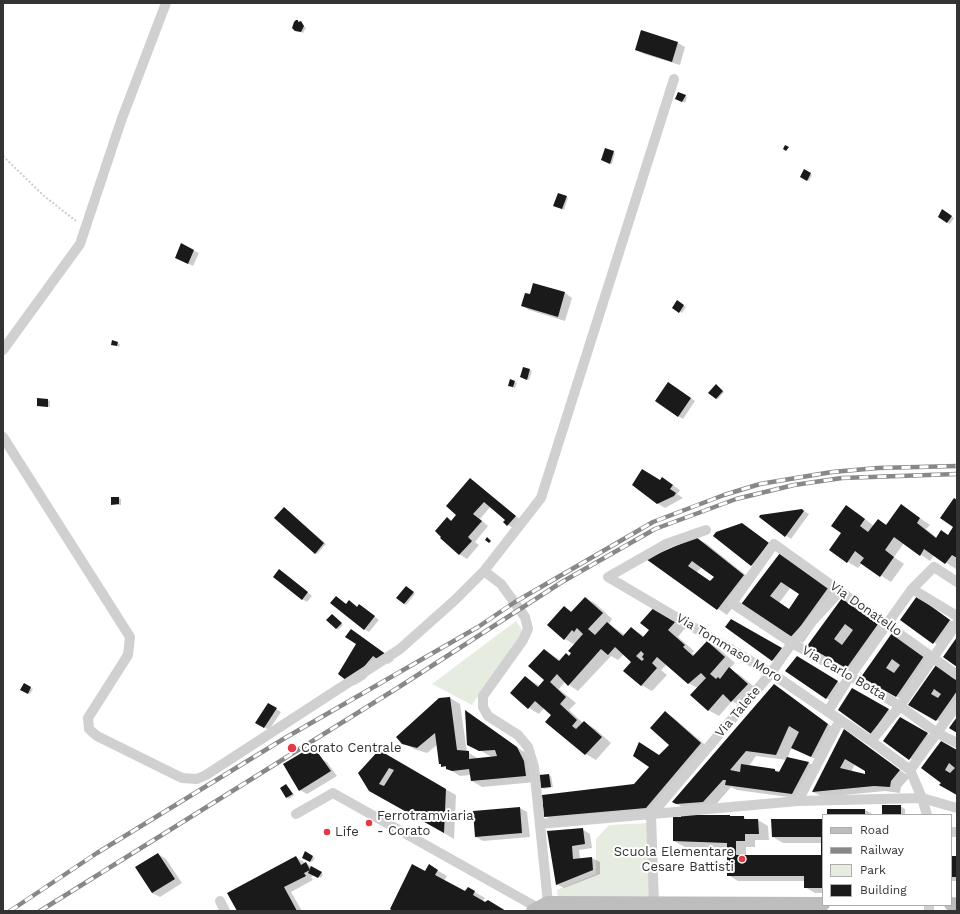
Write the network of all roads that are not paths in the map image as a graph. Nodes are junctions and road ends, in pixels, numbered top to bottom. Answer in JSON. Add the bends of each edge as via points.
{"nodes":[{"id":1,"x":166,"y":3,"type":"edge"},
{"id":2,"x":674,"y":79,"type":"dead end"},
{"id":3,"x":3,"y":350,"type":"edge"},
{"id":4,"x":3,"y":437,"type":"edge"},
{"id":5,"x":706,"y":530,"type":"dead end"},
{"id":6,"x":484,"y":571,"type":"junction"},
{"id":7,"x":957,"y":582,"type":"edge"},
{"id":8,"x":912,"y":589,"type":"junction"},
{"id":9,"x":840,"y":591,"type":"junction"},
{"id":10,"x":732,"y":603,"type":"joint"},
{"id":11,"x":957,"y":616,"type":"edge"},
{"id":12,"x":957,"y":623,"type":"edge"},
{"id":13,"x":888,"y":624,"type":"junction"},
{"id":14,"x":792,"y":643,"type":"junction"},
{"id":15,"x":932,"y":656,"type":"junction"},
{"id":16,"x":771,"y":673,"type":"junction"},
{"id":17,"x":957,"y":675,"type":"edge"},
{"id":18,"x":850,"y":676,"type":"junction"},
{"id":19,"x":957,"y":705,"type":"edge"},
{"id":20,"x":900,"y":706,"type":"junction"},
{"id":21,"x":828,"y":711,"type":"junction"},
{"id":22,"x":840,"y":720,"type":"junction"},
{"id":23,"x":937,"y":733,"type":"junction"},
{"id":24,"x":871,"y":741,"type":"junction"},
{"id":25,"x":957,"y":743,"type":"edge"},
{"id":26,"x":910,"y":770,"type":"junction"},
{"id":27,"x":922,"y":798,"type":"junction"},
{"id":28,"x":798,"y":801,"type":"junction"},
{"id":29,"x":957,"y":808,"type":"edge"},
{"id":30,"x":296,"y":814,"type":"dead end"},
{"id":31,"x":927,"y":814,"type":"edge"},
{"id":32,"x":651,"y":815,"type":"junction"},
{"id":33,"x":540,"y":824,"type":"junction"},
{"id":34,"x":220,"y":901,"type":"dead end"},
{"id":35,"x":654,"y":904,"type":"junction"},
{"id":36,"x":822,"y":904,"type":"edge"},
{"id":37,"x":543,"y":908,"type":"edge"},
{"id":38,"x":226,"y":911,"type":"edge"}],
"edges":[{"from":1,"to":3,"type":"street","via":[[121,121],[80,244]]},
{"from":2,"to":6,"type":"street","via":[[541,498]]},
{"from":4,"to":6,"type":"street","via":[[130,637],[128,655],[88,718],[90,729],[97,736],[182,778],[197,779],[206,775],[400,649]]},
{"from":5,"to":16,"type":"street","name":"Via Tommaso Moro","via":[[666,544],[608,577]]},
{"from":6,"to":33,"type":"street","via":[[501,584],[515,602],[525,617],[528,629],[483,696],[483,707],[488,716],[518,735],[528,747],[534,767]]},
{"from":7,"to":8,"type":"street","via":[[934,567]]},
{"from":8,"to":11,"type":"street"},
{"from":8,"to":13,"type":"street"},
{"from":9,"to":10,"type":"street","name":"Via Donatello","via":[[774,544]]},
{"from":9,"to":13,"type":"street","name":"Via Donatello"},
{"from":9,"to":14,"type":"street","name":"Via Talete"},
{"from":10,"to":14,"type":"street","name":"Via Carlo Botta"},
{"from":12,"to":15,"type":"street"},
{"from":13,"to":15,"type":"street","name":"Via Donatello"},
{"from":13,"to":18,"type":"street"},
{"from":14,"to":16,"type":"street","name":"Via Talete"},
{"from":14,"to":18,"type":"street","name":"Via Carlo Botta"},
{"from":15,"to":17,"type":"street","name":"Via Donatello"},
{"from":15,"to":20,"type":"street"},
{"from":16,"to":21,"type":"street","name":"Via Tommaso Moro"},
{"from":16,"to":32,"type":"street","name":"Via Talete"},
{"from":18,"to":20,"type":"street","name":"Via Carlo Botta"},
{"from":18,"to":21,"type":"street"},
{"from":19,"to":23,"type":"street"},
{"from":20,"to":23,"type":"street","name":"Via Carlo Botta"},
{"from":20,"to":24,"type":"street"},
{"from":21,"to":22,"type":"street","name":"Via Tommaso Moro"},
{"from":22,"to":24,"type":"street","name":"Via Tommaso Moro"},
{"from":22,"to":28,"type":"street"},
{"from":23,"to":25,"type":"street","name":"Via Carlo Botta"},
{"from":23,"to":26,"type":"street"},
{"from":24,"to":26,"type":"street","name":"Via Tommaso Moro"},
{"from":26,"to":27,"type":"street"},
{"from":27,"to":28,"type":"street"},
{"from":27,"to":29,"type":"street"},
{"from":27,"to":31,"type":"street"},
{"from":28,"to":32,"type":"street"},
{"from":30,"to":37,"type":"street","via":[[333,793]]},
{"from":32,"to":33,"type":"street"},
{"from":32,"to":35,"type":"street"},
{"from":33,"to":37,"type":"street"},
{"from":34,"to":38,"type":"street"},
{"from":35,"to":36,"type":"main road"},
{"from":35,"to":37,"type":"main road"}]}
